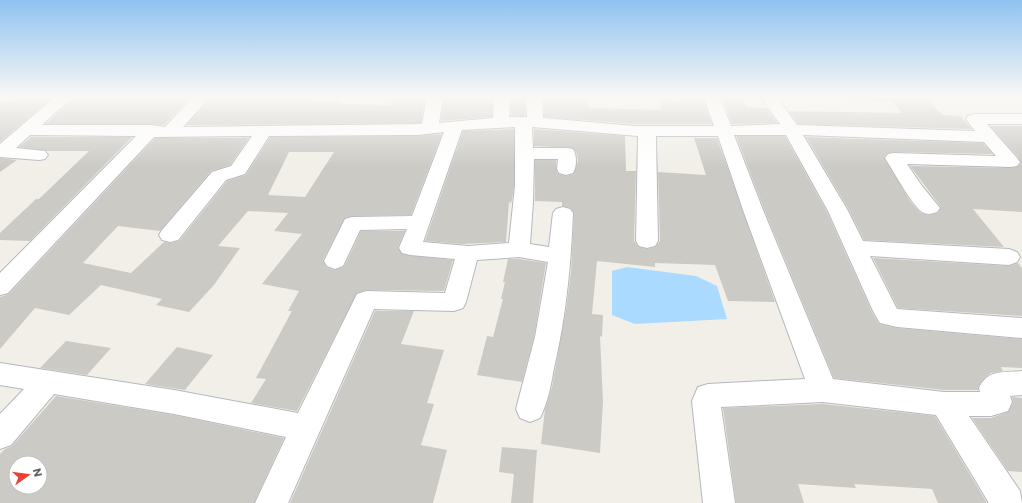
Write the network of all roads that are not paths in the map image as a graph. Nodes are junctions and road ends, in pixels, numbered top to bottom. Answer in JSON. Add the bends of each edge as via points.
{"nodes":[{"id":1,"x":37,"y":120,"type":"edge"},
{"id":2,"x":173,"y":120,"type":"edge"},
{"id":3,"x":431,"y":120,"type":"edge"},
{"id":4,"x":720,"y":120,"type":"edge"},
{"id":5,"x":785,"y":120,"type":"edge"},
{"id":6,"x":975,"y":120,"type":"edge"},
{"id":7,"x":500,"y":122,"type":"joint"},
{"id":8,"x":529,"y":122,"type":"junction"},
{"id":9,"x":455,"y":126,"type":"junction"},
{"id":10,"x":430,"y":128,"type":"junction"},
{"id":11,"x":26,"y":130,"type":"junction"},
{"id":12,"x":792,"y":130,"type":"junction"},
{"id":13,"x":160,"y":131,"type":"junction"},
{"id":14,"x":264,"y":131,"type":"junction"},
{"id":15,"x":646,"y":131,"type":"junction"},
{"id":16,"x":724,"y":131,"type":"junction"},
{"id":17,"x":989,"y":137,"type":"junction"},
{"id":18,"x":0,"y":152,"type":"edge"},
{"id":19,"x":526,"y":154,"type":"junction"},
{"id":20,"x":39,"y":155,"type":"dead end"},
{"id":21,"x":566,"y":169,"type":"dead end"},
{"id":22,"x":930,"y":208,"type":"dead end"},
{"id":23,"x":563,"y":213,"type":"dead end"},
{"id":24,"x":420,"y":222,"type":"junction"},
{"id":25,"x":170,"y":235,"type":"dead end"},
{"id":26,"x":647,"y":242,"type":"dead end"},
{"id":27,"x":855,"y":248,"type":"junction"},
{"id":28,"x":519,"y":250,"type":"junction"},
{"id":29,"x":468,"y":253,"type":"junction"},
{"id":30,"x":560,"y":256,"type":"junction"},
{"id":31,"x":1009,"y":257,"type":"dead end"},
{"id":32,"x":334,"y":261,"type":"dead end"},
{"id":33,"x":0,"y":287,"type":"edge"},
{"id":34,"x":1022,"y":328,"type":"edge"},
{"id":35,"x":0,"y":374,"type":"edge"},
{"id":36,"x":47,"y":383,"type":"junction"},
{"id":37,"x":1022,"y":383,"type":"edge"},
{"id":38,"x":823,"y":390,"type":"junction"},
{"id":39,"x":944,"y":404,"type":"junction"},
{"id":40,"x":530,"y":408,"type":"dead end"},
{"id":41,"x":304,"y":428,"type":"junction"},
{"id":42,"x":0,"y":435,"type":"edge"},
{"id":43,"x":270,"y":503,"type":"edge"},
{"id":44,"x":719,"y":503,"type":"edge"},
{"id":45,"x":1008,"y":503,"type":"edge"}],
"edges":[{"from":1,"to":11,"type":"street"},
{"from":2,"to":13,"type":"street"},
{"from":3,"to":10,"type":"street"},
{"from":4,"to":16,"type":"street"},
{"from":5,"to":12,"type":"street"},
{"from":6,"to":17,"type":"street"},
{"from":7,"to":8,"type":"street"},
{"from":7,"to":9,"type":"street"},
{"from":8,"to":15,"type":"street"},
{"from":8,"to":19,"type":"street"},
{"from":9,"to":10,"type":"street"},
{"from":9,"to":24,"type":"street"},
{"from":10,"to":14,"type":"street"},
{"from":11,"to":13,"type":"street"},
{"from":11,"to":18,"type":"street"},
{"from":12,"to":16,"type":"street"},
{"from":12,"to":17,"type":"street"},
{"from":12,"to":27,"type":"street","via":[[838,211]]},
{"from":13,"to":14,"type":"street"},
{"from":13,"to":33,"type":"street"},
{"from":14,"to":25,"type":"street","via":[[238,170],[219,176]]},
{"from":15,"to":16,"type":"street"},
{"from":15,"to":26,"type":"street"},
{"from":16,"to":38,"type":"street"},
{"from":17,"to":22,"type":"street","via":[[1011,162],[894,158]]},
{"from":18,"to":20,"type":"street"},
{"from":19,"to":21,"type":"street","via":[[567,153]]},
{"from":19,"to":28,"type":"street","via":[[525,197]]},
{"from":23,"to":30,"type":"street"},
{"from":24,"to":29,"type":"street","via":[[410,248]]},
{"from":24,"to":32,"type":"street","via":[[352,224]]},
{"from":27,"to":31,"type":"street"},
{"from":27,"to":34,"type":"street","via":[[889,316]]},
{"from":28,"to":29,"type":"street"},
{"from":28,"to":30,"type":"street"},
{"from":29,"to":41,"type":"street","via":[[454,302],[366,300]]},
{"from":30,"to":40,"type":"street","via":[[541,373]]},
{"from":35,"to":36,"type":"street"},
{"from":36,"to":41,"type":"street","via":[[174,402]]},
{"from":36,"to":42,"type":"street"},
{"from":37,"to":39,"type":"street","via":[[993,388],[998,402],[996,404]]},
{"from":38,"to":39,"type":"street"},
{"from":38,"to":44,"type":"street","via":[[708,396],[706,401]]},
{"from":39,"to":45,"type":"street"},
{"from":41,"to":43,"type":"street"}]}
